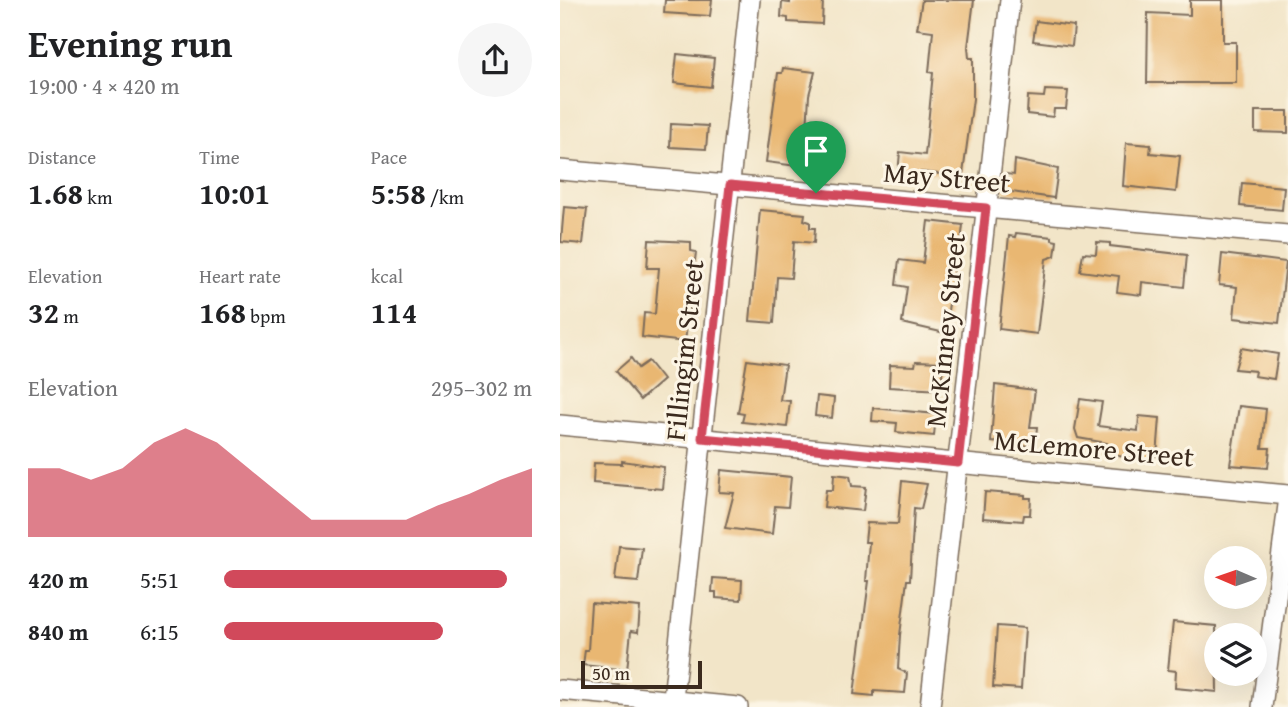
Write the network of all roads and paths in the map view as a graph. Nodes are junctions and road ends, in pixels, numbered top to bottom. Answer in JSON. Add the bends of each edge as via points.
{"nodes":[{"id":1,"x":750,"y":0,"type":"edge"},
{"id":2,"x":1010,"y":0,"type":"edge"},
{"id":3,"x":560,"y":170,"type":"edge"},
{"id":4,"x":730,"y":185,"type":"junction"},
{"id":5,"x":986,"y":208,"type":"junction"},
{"id":6,"x":1288,"y":235,"type":"edge"},
{"id":7,"x":560,"y":425,"type":"edge"},
{"id":8,"x":702,"y":438,"type":"junction"},
{"id":9,"x":958,"y":463,"type":"junction"},
{"id":10,"x":1288,"y":495,"type":"edge"},
{"id":11,"x":1288,"y":505,"type":"edge"},
{"id":12,"x":560,"y":690,"type":"edge"},
{"id":13,"x":673,"y":704,"type":"edge"},
{"id":14,"x":738,"y":707,"type":"edge"},
{"id":15,"x":930,"y":707,"type":"edge"},
{"id":16,"x":1262,"y":707,"type":"edge"}],
"edges":[{"from":1,"to":4,"type":"street","name":"Fillingim Street"},
{"from":2,"to":5,"type":"street","name":"McKinney Street"},
{"from":3,"to":4,"type":"street","name":"May Street"},
{"from":4,"to":5,"type":"street","name":"May Street"},
{"from":4,"to":8,"type":"street","name":"Fillingim Street"},
{"from":5,"to":6,"type":"street","name":"May Street"},
{"from":5,"to":9,"type":"street","name":"McKinney Street"},
{"from":7,"to":8,"type":"street","name":"McLemore Street"},
{"from":8,"to":9,"type":"street","name":"McLemore Street"},
{"from":8,"to":13,"type":"street","name":"Fillingim Street"},
{"from":9,"to":10,"type":"street","name":"McLemore Street"},
{"from":9,"to":15,"type":"street","name":"McKinney Street"},
{"from":11,"to":16,"type":"street"},
{"from":12,"to":13,"type":"street"},
{"from":13,"to":14,"type":"street"}]}
